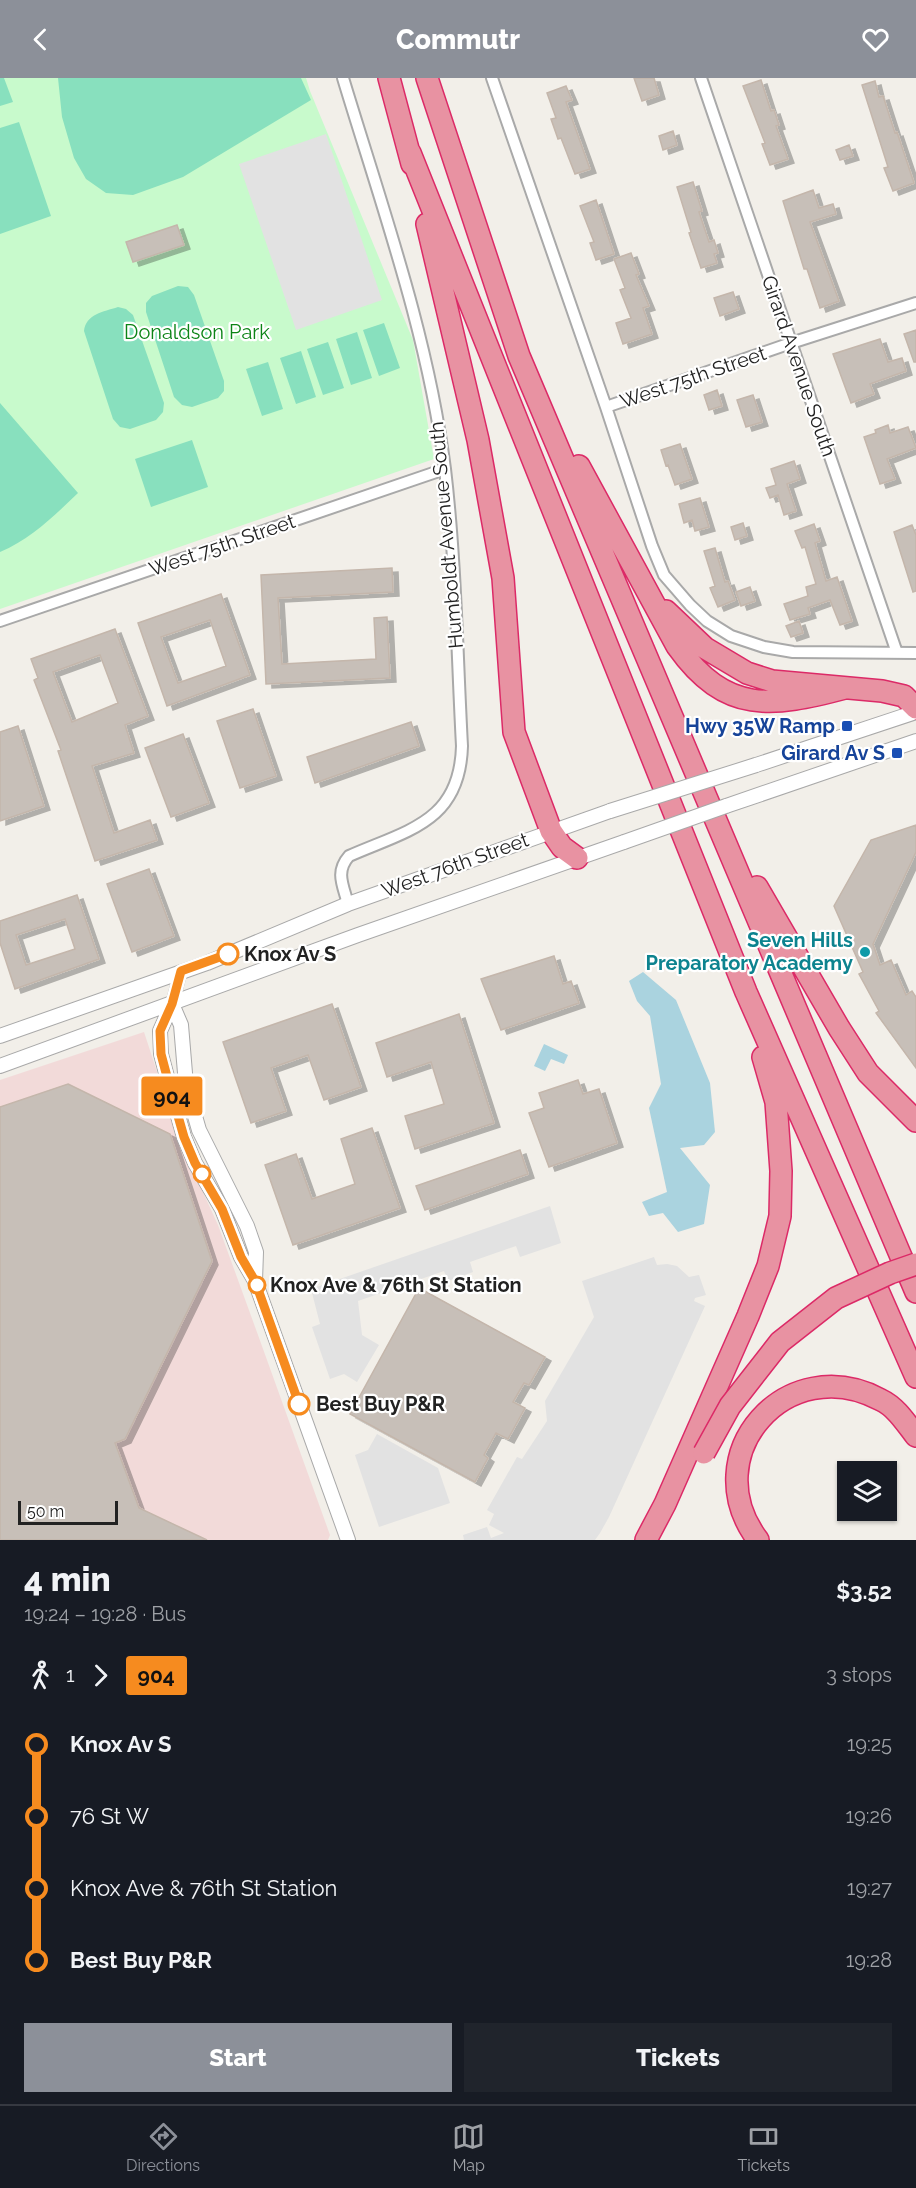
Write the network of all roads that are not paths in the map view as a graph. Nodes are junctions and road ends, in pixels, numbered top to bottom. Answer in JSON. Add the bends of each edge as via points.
{"nodes":[{"id":1,"x":343,"y":78,"type":"edge"},
{"id":2,"x":388,"y":78,"type":"edge"},
{"id":3,"x":427,"y":78,"type":"edge"},
{"id":4,"x":492,"y":78,"type":"edge"},
{"id":5,"x":701,"y":78,"type":"edge"},
{"id":6,"x":410,"y":153,"type":"junction"},
{"id":7,"x":916,"y":303,"type":"edge"},
{"id":8,"x":791,"y":343,"type":"junction"},
{"id":9,"x":519,"y":356,"type":"junction"},
{"id":10,"x":606,"y":407,"type":"junction"},
{"id":11,"x":445,"y":469,"type":"junction"},
{"id":12,"x":0,"y":621,"type":"edge"},
{"id":13,"x":897,"y":653,"type":"junction"},
{"id":14,"x":916,"y":653,"type":"edge"},
{"id":15,"x":916,"y":710,"type":"edge"},
{"id":16,"x":916,"y":741,"type":"edge"},
{"id":17,"x":712,"y":810,"type":"junction"},
{"id":18,"x":551,"y":831,"type":"junction"},
{"id":19,"x":577,"y":858,"type":"junction"},
{"id":20,"x":348,"y":904,"type":"junction"},
{"id":21,"x":181,"y":971,"type":"junction"},
{"id":22,"x":746,"y":992,"type":"junction"},
{"id":23,"x":172,"y":1004,"type":"junction"},
{"id":24,"x":0,"y":1036,"type":"edge"},
{"id":25,"x":0,"y":1066,"type":"edge"},
{"id":26,"x":916,"y":1121,"type":"edge"},
{"id":27,"x":916,"y":1264,"type":"edge"},
{"id":28,"x":255,"y":1281,"type":"junction"},
{"id":29,"x":916,"y":1292,"type":"edge"},
{"id":30,"x":916,"y":1377,"type":"edge"},
{"id":31,"x":916,"y":1436,"type":"edge"},
{"id":32,"x":648,"y":1537,"type":"edge"},
{"id":33,"x":348,"y":1540,"type":"edge"},
{"id":34,"x":758,"y":1540,"type":"edge"}],
"edges":[{"from":1,"to":11,"type":"street","name":"Humboldt Avenue South","via":[[420,338]]},
{"from":2,"to":6,"type":"highway"},
{"from":3,"to":9,"type":"highway"},
{"from":4,"to":10,"type":"street"},
{"from":5,"to":8,"type":"street","name":"Girard Avenue South"},
{"from":6,"to":18,"type":"highway","via":[[478,440],[495,532],[503,578],[514,732]]},
{"from":6,"to":22,"type":"highway"},
{"from":7,"to":8,"type":"street","name":"West 75th Street"},
{"from":8,"to":10,"type":"street","name":"West 75th Street"},
{"from":8,"to":13,"type":"street","name":"Girard Avenue South"},
{"from":9,"to":15,"type":"highway","via":[[677,646],[708,682],[730,694],[776,702],[846,688],[882,691],[904,696]]},
{"from":9,"to":17,"type":"highway"},
{"from":10,"to":13,"type":"street","via":[[658,562],[674,587],[707,621],[730,636],[792,652]]},
{"from":11,"to":12,"type":"street","name":"West 75th Street"},
{"from":11,"to":20,"type":"street","name":"Humboldt Avenue South","via":[[461,768],[456,785],[438,811],[424,822],[349,856],[340,873]]},
{"from":13,"to":14,"type":"street"},
{"from":15,"to":18,"type":"street","name":"West 76th Street","bridge":true},
{"from":16,"to":19,"type":"street","name":"West 76th Street","bridge":true},
{"from":17,"to":26,"type":"highway","via":[[838,1028],[868,1073]]},
{"from":17,"to":29,"type":"highway"},
{"from":18,"to":19,"type":"highway","via":[[562,847]]},
{"from":18,"to":20,"type":"street","name":"West 76th Street"},
{"from":19,"to":23,"type":"street","name":"West 76th Street"},
{"from":20,"to":21,"type":"street","name":"West 76th Street"},
{"from":21,"to":23,"type":"street"},
{"from":21,"to":24,"type":"street","name":"West 76th Street"},
{"from":22,"to":30,"type":"highway"},
{"from":22,"to":32,"type":"highway","via":[[776,1102],[780,1216],[768,1266],[748,1316]]},
{"from":23,"to":25,"type":"street","name":"West 76th Street"},
{"from":23,"to":28,"type":"street","via":[[181,1025],[186,1085],[199,1130],[247,1226],[256,1252]]},
{"from":23,"to":28,"type":"street","via":[[160,1031],[161,1054],[172,1098],[195,1163],[222,1209]]},
{"from":27,"to":32,"type":"highway","bridge":true,"via":[[836,1298],[780,1342],[730,1406],[667,1527]]},
{"from":28,"to":33,"type":"street"},
{"from":31,"to":34,"type":"highway","via":[[901,1416],[864,1392],[821,1387],[780,1400],[750,1432],[741,1454],[739,1500]]}]}
